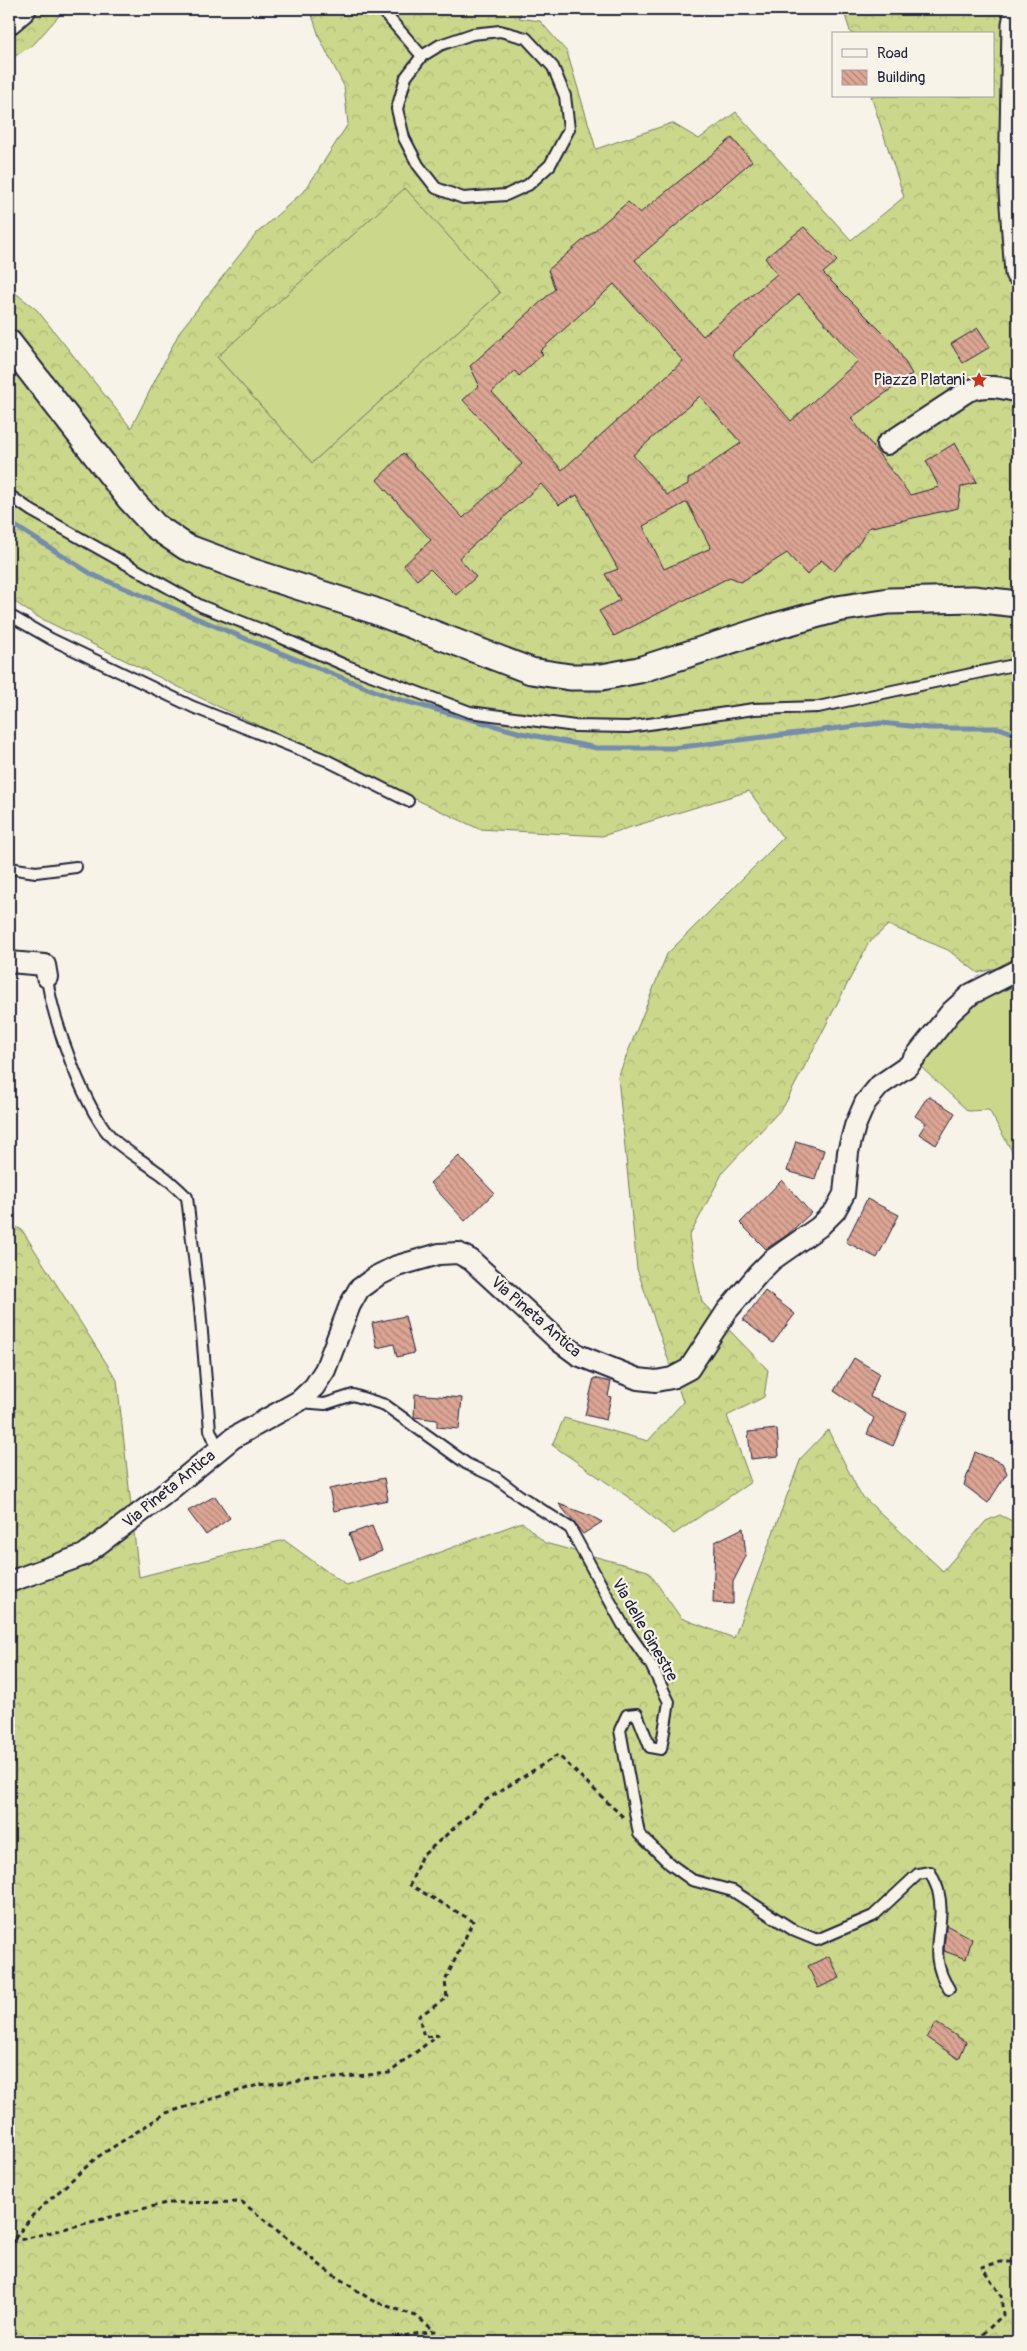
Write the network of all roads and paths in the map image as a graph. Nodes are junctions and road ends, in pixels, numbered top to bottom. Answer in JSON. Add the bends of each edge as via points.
{"nodes":[{"id":1,"x":23,"y":9,"type":"edge"},
{"id":2,"x":381,"y":9,"type":"edge"},
{"id":3,"x":1018,"y":9,"type":"edge"},
{"id":4,"x":9,"y":21,"type":"edge"},
{"id":5,"x":422,"y":56,"type":"junction"},
{"id":6,"x":1018,"y":273,"type":"edge"},
{"id":7,"x":9,"y":343,"type":"edge"},
{"id":8,"x":1018,"y":392,"type":"edge"},
{"id":9,"x":887,"y":444,"type":"dead end"},
{"id":10,"x":9,"y":495,"type":"edge"},
{"id":11,"x":1018,"y":604,"type":"edge"},
{"id":12,"x":9,"y":614,"type":"edge"},
{"id":13,"x":1018,"y":664,"type":"edge"},
{"id":14,"x":408,"y":801,"type":"dead end"},
{"id":15,"x":76,"y":867,"type":"dead end"},
{"id":16,"x":9,"y":868,"type":"edge"},
{"id":17,"x":9,"y":962,"type":"edge"},
{"id":18,"x":1018,"y":970,"type":"edge"},
{"id":19,"x":47,"y":977,"type":"joint"},
{"id":20,"x":299,"y":1402,"type":"junction"},
{"id":21,"x":218,"y":1449,"type":"junction"},
{"id":22,"x":9,"y":1582,"type":"edge"},
{"id":23,"x":639,"y":1834,"type":"junction"},
{"id":24,"x":949,"y":1989,"type":"dead end"},
{"id":25,"x":1018,"y":2262,"type":"edge"},
{"id":26,"x":404,"y":2342,"type":"edge"},
{"id":27,"x":978,"y":2342,"type":"edge"}],
"edges":[{"from":1,"to":4,"type":"street"},
{"from":2,"to":5,"type":"lane"},
{"from":3,"to":6,"type":"street","via":[[1015,24],[1012,192]]},
{"from":5,"to":5,"type":"lane","via":[[406,77],[397,109],[404,138],[418,165],[436,188],[463,198],[506,195],[528,185],[550,165],[569,129],[565,96],[553,67],[526,38],[500,31],[472,34],[440,45]]},
{"from":7,"to":11,"type":"street","via":[[130,499],[154,526],[186,547],[372,610],[531,671],[570,677],[602,677],[639,670],[837,609],[889,601],[973,599]]},
{"from":8,"to":9,"type":"street","via":[[978,387]]},
{"from":10,"to":13,"type":"lane","via":[[202,606],[346,666],[470,712],[575,726],[628,726],[754,709],[818,707]]},
{"from":12,"to":14,"type":"lane","via":[[51,639],[193,707],[326,760]]},
{"from":15,"to":16,"type":"lane","via":[[36,872]]},
{"from":17,"to":19,"type":"street","via":[[45,965]]},
{"from":18,"to":20,"type":"street","name":"Via Pineta Antica","via":[[971,994],[946,1017],[908,1066],[880,1085],[865,1103],[848,1152],[844,1194],[835,1211],[759,1273],[727,1311],[689,1369],[672,1378],[656,1381],[638,1379],[591,1362],[559,1341],[471,1260],[458,1253],[439,1254],[397,1266],[359,1289],[325,1370]]},
{"from":19,"to":21,"type":"lane","via":[[54,1014],[94,1112],[114,1140],[187,1197],[210,1430]]},
{"from":20,"to":21,"type":"street","name":"Via Pineta Antica"},
{"from":20,"to":23,"type":"lane","name":"Via delle Ginestre","via":[[325,1404],[353,1395],[385,1405],[467,1464],[494,1477],[570,1528],[623,1624],[651,1665],[668,1702],[662,1748],[650,1747],[636,1714],[627,1715],[620,1730]]},
{"from":21,"to":22,"type":"street","name":"Via Pineta Antica","via":[[161,1498],[84,1556]]},
{"from":23,"to":24,"type":"lane","via":[[692,1880],[733,1890],[795,1931],[817,1940],[873,1916],[918,1874],[930,1872],[938,1891],[936,1960],[941,1978]]},
{"from":23,"to":26,"type":"path","via":[[558,1755],[486,1800],[421,1857],[410,1885],[473,1921],[445,1981],[447,1998],[419,2016],[424,2036],[438,2035],[389,2073],[258,2085],[166,2114],[96,2158],[33,2214],[12,2242],[166,2203],[242,2202],[326,2270],[373,2301],[416,2316],[435,2331],[396,2337]]},
{"from":25,"to":27,"type":"path","via":[[982,2267],[1001,2295],[1003,2315]]}]}
